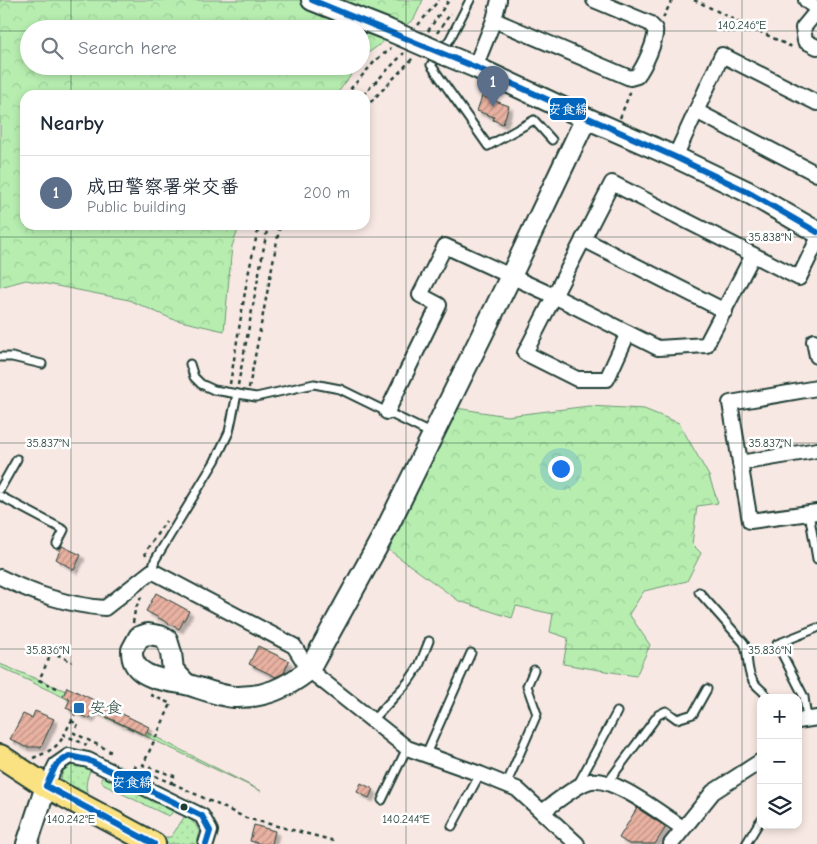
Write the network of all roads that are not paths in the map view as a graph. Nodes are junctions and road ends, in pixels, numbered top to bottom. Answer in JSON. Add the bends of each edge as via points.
{"nodes":[{"id":1,"x":312,"y":0,"type":"edge"},
{"id":2,"x":470,"y":0,"type":"edge"},
{"id":3,"x":499,"y":0,"type":"edge"},
{"id":4,"x":594,"y":0,"type":"edge"},
{"id":5,"x":806,"y":0,"type":"edge"},
{"id":6,"x":817,"y":10,"type":"edge"},
{"id":7,"x":363,"y":20,"type":"edge"},
{"id":8,"x":494,"y":20,"type":"junction"},
{"id":9,"x":370,"y":23,"type":"edge"},
{"id":10,"x":817,"y":47,"type":"edge"},
{"id":11,"x":475,"y":67,"type":"junction"},
{"id":12,"x":817,"y":103,"type":"edge"},
{"id":13,"x":696,"y":111,"type":"junction"},
{"id":14,"x":586,"y":118,"type":"junction"},
{"id":15,"x":552,"y":140,"type":"dead end"},
{"id":16,"x":675,"y":157,"type":"junction"},
{"id":17,"x":817,"y":174,"type":"edge"},
{"id":18,"x":817,"y":232,"type":"edge"},
{"id":19,"x":583,"y":239,"type":"junction"},
{"id":20,"x":817,"y":241,"type":"edge"},
{"id":21,"x":753,"y":255,"type":"junction"},
{"id":22,"x":510,"y":276,"type":"junction"},
{"id":23,"x":554,"y":296,"type":"junction"},
{"id":24,"x":725,"y":311,"type":"junction"},
{"id":25,"x":628,"y":333,"type":"junction"},
{"id":26,"x":814,"y":341,"type":"dead end"},
{"id":27,"x":817,"y":356,"type":"edge"},
{"id":28,"x":0,"y":357,"type":"edge"},
{"id":29,"x":42,"y":364,"type":"dead end"},
{"id":30,"x":190,"y":364,"type":"dead end"},
{"id":31,"x":817,"y":388,"type":"edge"},
{"id":32,"x":237,"y":394,"type":"junction"},
{"id":33,"x":386,"y":412,"type":"junction"},
{"id":34,"x":433,"y":435,"type":"junction"},
{"id":35,"x":817,"y":450,"type":"edge"},
{"id":36,"x":17,"y":459,"type":"dead end"},
{"id":37,"x":740,"y":463,"type":"junction"},
{"id":38,"x":0,"y":489,"type":"edge"},
{"id":39,"x":0,"y":496,"type":"edge"},
{"id":40,"x":813,"y":512,"type":"edge"},
{"id":41,"x":57,"y":544,"type":"dead end"},
{"id":42,"x":817,"y":559,"type":"edge"},
{"id":43,"x":152,"y":572,"type":"junction"},
{"id":44,"x":0,"y":577,"type":"edge"},
{"id":45,"x":699,"y":592,"type":"dead end"},
{"id":46,"x":817,"y":628,"type":"edge"},
{"id":47,"x":429,"y":641,"type":"dead end"},
{"id":48,"x":471,"y":653,"type":"dead end"},
{"id":49,"x":309,"y":670,"type":"junction"},
{"id":50,"x":534,"y":670,"type":"dead end"},
{"id":51,"x":186,"y":684,"type":"junction"},
{"id":52,"x":707,"y":689,"type":"dead end"},
{"id":53,"x":764,"y":694,"type":"edge"},
{"id":54,"x":617,"y":712,"type":"dead end"},
{"id":55,"x":807,"y":719,"type":"edge"},
{"id":56,"x":373,"y":720,"type":"junction"},
{"id":57,"x":407,"y":748,"type":"junction"},
{"id":58,"x":426,"y":754,"type":"junction"},
{"id":59,"x":0,"y":756,"type":"edge"},
{"id":60,"x":757,"y":764,"type":"edge"},
{"id":61,"x":480,"y":774,"type":"junction"},
{"id":62,"x":608,"y":782,"type":"junction"},
{"id":63,"x":506,"y":785,"type":"junction"},
{"id":64,"x":46,"y":786,"type":"junction"},
{"id":65,"x":575,"y":789,"type":"junction"},
{"id":66,"x":382,"y":800,"type":"dead end"},
{"id":67,"x":542,"y":812,"type":"junction"},
{"id":68,"x":452,"y":826,"type":"dead end"},
{"id":69,"x":757,"y":826,"type":"edge"},
{"id":70,"x":683,"y":828,"type":"junction"},
{"id":71,"x":27,"y":844,"type":"edge"},
{"id":72,"x":154,"y":844,"type":"edge"},
{"id":73,"x":206,"y":844,"type":"edge"},
{"id":74,"x":577,"y":844,"type":"edge"},
{"id":75,"x":671,"y":844,"type":"edge"},
{"id":76,"x":746,"y":844,"type":"edge"}],
"edges":[{"from":1,"to":7,"type":"street","bridge":true},
{"from":2,"to":15,"type":"lane","via":[[450,39],[431,65],[488,146],[534,120]]},
{"from":3,"to":8,"type":"street"},
{"from":4,"to":8,"type":"street","via":[[649,23],[655,29],[637,76],[630,78]]},
{"from":5,"to":6,"type":"street"},
{"from":6,"to":10,"type":"street","via":[[803,28],[805,41]]},
{"from":8,"to":11,"type":"street"},
{"from":9,"to":11,"type":"street","bridge":true},
{"from":11,"to":14,"type":"street"},
{"from":12,"to":13,"type":"street","via":[[722,55]]},
{"from":13,"to":16,"type":"street"},
{"from":13,"to":17,"type":"street"},
{"from":14,"to":16,"type":"street"},
{"from":14,"to":22,"type":"street"},
{"from":16,"to":18,"type":"street","via":[[746,191]]},
{"from":19,"to":21,"type":"street","via":[[612,183]]},
{"from":19,"to":23,"type":"street"},
{"from":19,"to":24,"type":"street"},
{"from":20,"to":21,"type":"street","via":[[799,278]]},
{"from":21,"to":24,"type":"street"},
{"from":22,"to":23,"type":"street"},
{"from":22,"to":33,"type":"street","via":[[445,246],[420,295],[439,305]]},
{"from":22,"to":34,"type":"street"},
{"from":23,"to":25,"type":"street"},
{"from":23,"to":25,"type":"street","via":[[525,353],[577,379],[607,380]]},
{"from":24,"to":25,"type":"street","via":[[706,345],[658,348]]},
{"from":26,"to":27,"type":"street"},
{"from":28,"to":29,"type":"lane"},
{"from":30,"to":32,"type":"lane","via":[[194,377],[201,384]]},
{"from":31,"to":37,"type":"street","via":[[730,402]]},
{"from":32,"to":33,"type":"lane","via":[[256,397],[314,384],[340,389]]},
{"from":32,"to":43,"type":"lane","via":[[229,432],[155,560]]},
{"from":33,"to":34,"type":"lane"},
{"from":34,"to":49,"type":"street","via":[[384,534]]},
{"from":35,"to":37,"type":"street"},
{"from":36,"to":38,"type":"lane"},
{"from":37,"to":40,"type":"street","via":[[750,521]]},
{"from":39,"to":41,"type":"lane","via":[[64,530]]},
{"from":40,"to":42,"type":"lane"},
{"from":43,"to":44,"type":"street","via":[[105,608],[55,600]]},
{"from":43,"to":49,"type":"street","via":[[294,646]]},
{"from":45,"to":53,"type":"lane","via":[[744,643],[752,681]]},
{"from":46,"to":55,"type":"lane","via":[[777,644],[804,696]]},
{"from":47,"to":56,"type":"lane","via":[[408,682]]},
{"from":48,"to":58,"type":"lane"},
{"from":49,"to":51,"type":"street","via":[[292,684],[266,694],[233,697]]},
{"from":49,"to":56,"type":"street"},
{"from":50,"to":63,"type":"lane","via":[[527,686],[537,714]]},
{"from":51,"to":51,"type":"street","via":[[173,670],[167,640],[148,634],[139,637],[132,650],[134,662],[143,673]]},
{"from":52,"to":62,"type":"lane","via":[[693,714],[678,719],[666,711],[658,715]]},
{"from":54,"to":65,"type":"lane"},
{"from":56,"to":57,"type":"street"},
{"from":57,"to":58,"type":"street"},
{"from":57,"to":66,"type":"lane"},
{"from":58,"to":61,"type":"street"},
{"from":59,"to":64,"type":"main road"},
{"from":60,"to":70,"type":"street","via":[[712,792]]},
{"from":61,"to":63,"type":"street"},
{"from":61,"to":68,"type":"lane"},
{"from":62,"to":65,"type":"street","via":[[590,781]]},
{"from":62,"to":70,"type":"street"},
{"from":63,"to":67,"type":"street","via":[[517,790]]},
{"from":64,"to":71,"type":"street"},
{"from":64,"to":72,"type":"main road"},
{"from":64,"to":73,"type":"street","via":[[56,765],[69,756],[88,760],[202,816],[210,831]]},
{"from":65,"to":67,"type":"street"},
{"from":67,"to":74,"type":"street"},
{"from":69,"to":76,"type":"lane"},
{"from":70,"to":75,"type":"street"}]}
